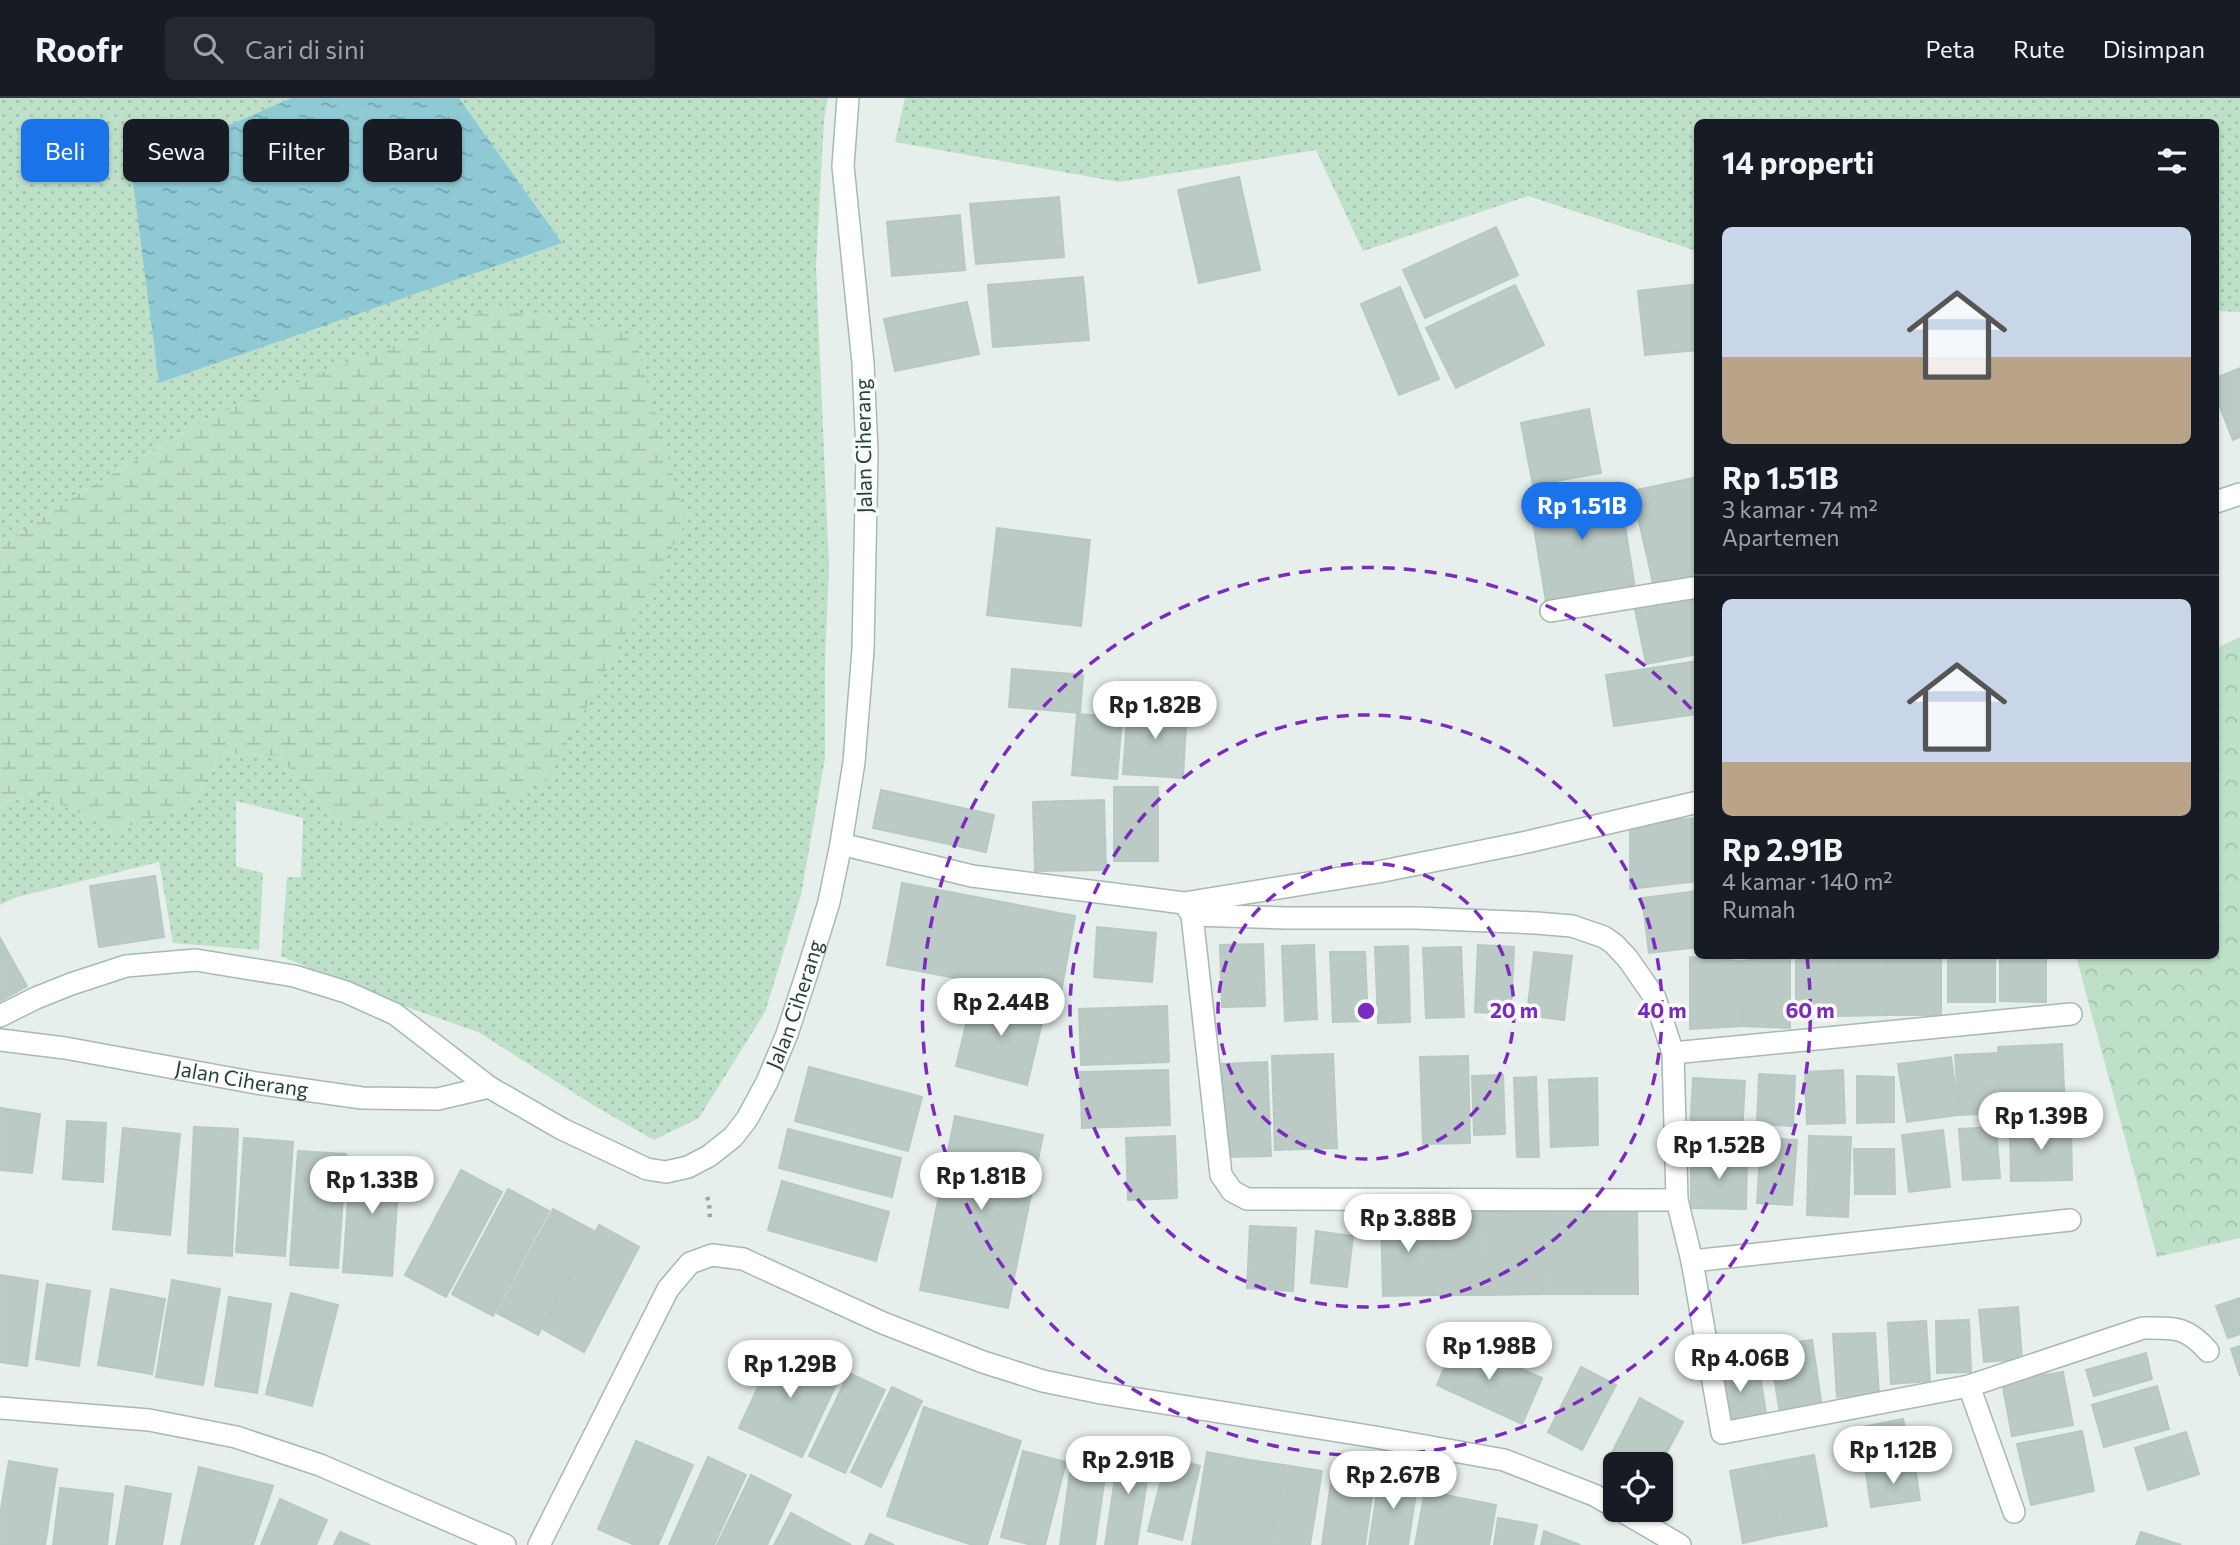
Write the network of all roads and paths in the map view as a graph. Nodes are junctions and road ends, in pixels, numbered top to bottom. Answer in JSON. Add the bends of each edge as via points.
{"nodes":[{"id":1,"x":848,"y":98,"type":"edge"},
{"id":2,"x":2240,"y":494,"type":"edge"},
{"id":3,"x":2219,"y":501,"type":"edge"},
{"id":4,"x":1694,"y":588,"type":"edge"},
{"id":5,"x":1551,"y":611,"type":"dead end"},
{"id":6,"x":1694,"y":803,"type":"edge"},
{"id":7,"x":841,"y":844,"type":"junction"},
{"id":8,"x":1188,"y":909,"type":"junction"},
{"id":9,"x":2071,"y":1014,"type":"dead end"},
{"id":10,"x":0,"y":1016,"type":"edge"},
{"id":11,"x":0,"y":1040,"type":"edge"},
{"id":12,"x":1673,"y":1053,"type":"junction"},
{"id":13,"x":489,"y":1087,"type":"junction"},
{"id":14,"x":688,"y":1167,"type":"junction"},
{"id":15,"x":1677,"y":1200,"type":"junction"},
{"id":16,"x":2070,"y":1220,"type":"dead end"},
{"id":17,"x":712,"y":1255,"type":"junction"},
{"id":18,"x":1692,"y":1261,"type":"junction"},
{"id":19,"x":2208,"y":1351,"type":"dead end"},
{"id":20,"x":1969,"y":1386,"type":"junction"},
{"id":21,"x":0,"y":1408,"type":"edge"},
{"id":22,"x":1603,"y":1500,"type":"edge"},
{"id":23,"x":2014,"y":1512,"type":"dead end"},
{"id":24,"x":1641,"y":1522,"type":"edge"},
{"id":25,"x":505,"y":1545,"type":"edge"},
{"id":26,"x":539,"y":1545,"type":"edge"},
{"id":27,"x":1681,"y":1545,"type":"edge"}],
"edges":[{"from":1,"to":7,"type":"street","name":"Jalan Ciherang","via":[[844,166],[867,452],[863,649]]},
{"from":2,"to":3,"type":"street"},
{"from":4,"to":5,"type":"street"},
{"from":6,"to":8,"type":"street","via":[[1527,842]]},
{"from":7,"to":8,"type":"street","via":[[972,876]]},
{"from":7,"to":14,"type":"street","name":"Jalan Ciherang","via":[[808,970],[767,1082],[733,1137]]},
{"from":8,"to":12,"type":"street","via":[[1285,918],[1416,918],[1573,926],[1604,937],[1628,959],[1655,998]]},
{"from":8,"to":15,"type":"street","via":[[1221,1175],[1232,1191],[1247,1199]]},
{"from":9,"to":12,"type":"street"},
{"from":10,"to":13,"type":"street","via":[[71,984],[126,967],[196,960],[294,976],[346,992],[395,1014]]},
{"from":11,"to":13,"type":"street","name":"Jalan Ciherang","via":[[362,1098],[438,1099]]},
{"from":12,"to":15,"type":"street"},
{"from":13,"to":14,"type":"street","name":"Jalan Ciherang","via":[[562,1129],[647,1169],[666,1172]]},
{"from":14,"to":17,"type":"path","via":[[709,1202]]},
{"from":15,"to":18,"type":"street"},
{"from":16,"to":18,"type":"street"},
{"from":17,"to":22,"type":"street","via":[[743,1259],[883,1323],[1043,1381],[1504,1460]]},
{"from":17,"to":26,"type":"street","via":[[690,1264],[668,1289]]},
{"from":18,"to":20,"type":"street","via":[[1722,1433]]},
{"from":19,"to":20,"type":"street","via":[[2194,1335],[2173,1328],[2143,1328]]},
{"from":20,"to":23,"type":"street"},
{"from":21,"to":25,"type":"street","via":[[149,1420],[236,1437],[320,1465]]},
{"from":24,"to":27,"type":"street"}]}
